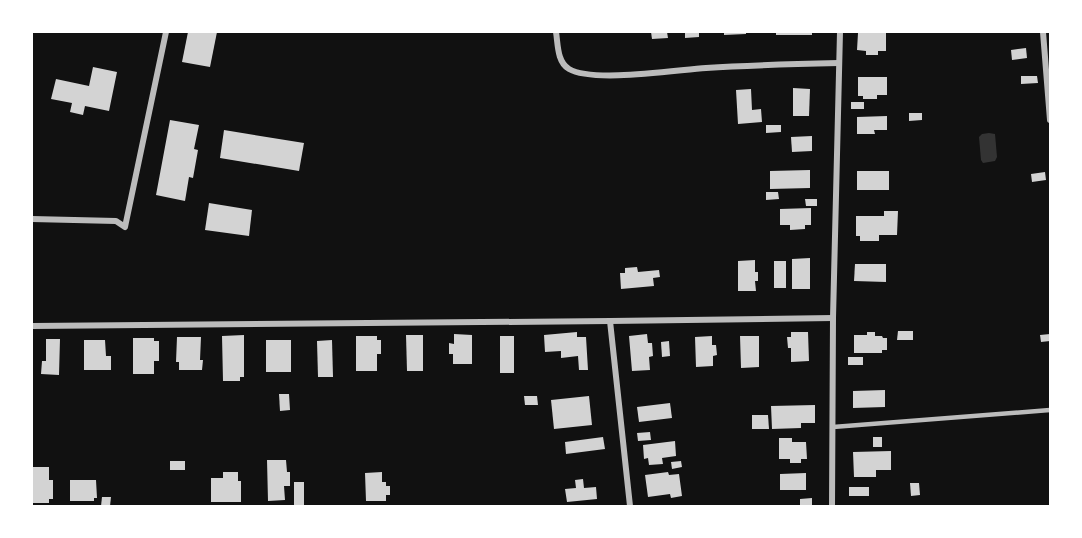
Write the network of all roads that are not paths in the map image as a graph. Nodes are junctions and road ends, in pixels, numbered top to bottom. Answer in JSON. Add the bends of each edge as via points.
{"nodes":[{"id":1,"x":166,"y":32,"type":"edge"},
{"id":2,"x":556,"y":32,"type":"edge"},
{"id":3,"x":840,"y":32,"type":"edge"},
{"id":4,"x":1043,"y":32,"type":"edge"},
{"id":5,"x":838,"y":63,"type":"junction"},
{"id":6,"x":1050,"y":120,"type":"edge"},
{"id":7,"x":32,"y":219,"type":"edge"},
{"id":8,"x":833,"y":318,"type":"junction"},
{"id":9,"x":610,"y":321,"type":"junction"},
{"id":10,"x":32,"y":326,"type":"edge"},
{"id":11,"x":1050,"y":410,"type":"edge"},
{"id":12,"x":833,"y":427,"type":"junction"},
{"id":13,"x":630,"y":507,"type":"edge"},
{"id":14,"x":832,"y":507,"type":"edge"}],
"edges":[{"from":1,"to":7,"type":"street","via":[[125,227],[116,221]]},
{"from":2,"to":5,"type":"street","via":[[563,63],[581,73],[616,75]]},
{"from":3,"to":5,"type":"street"},
{"from":4,"to":6,"type":"street"},
{"from":5,"to":8,"type":"street"},
{"from":8,"to":9,"type":"street"},
{"from":8,"to":12,"type":"street"},
{"from":9,"to":10,"type":"street"},
{"from":9,"to":13,"type":"street"},
{"from":11,"to":12,"type":"lane"},
{"from":12,"to":14,"type":"street"}]}
